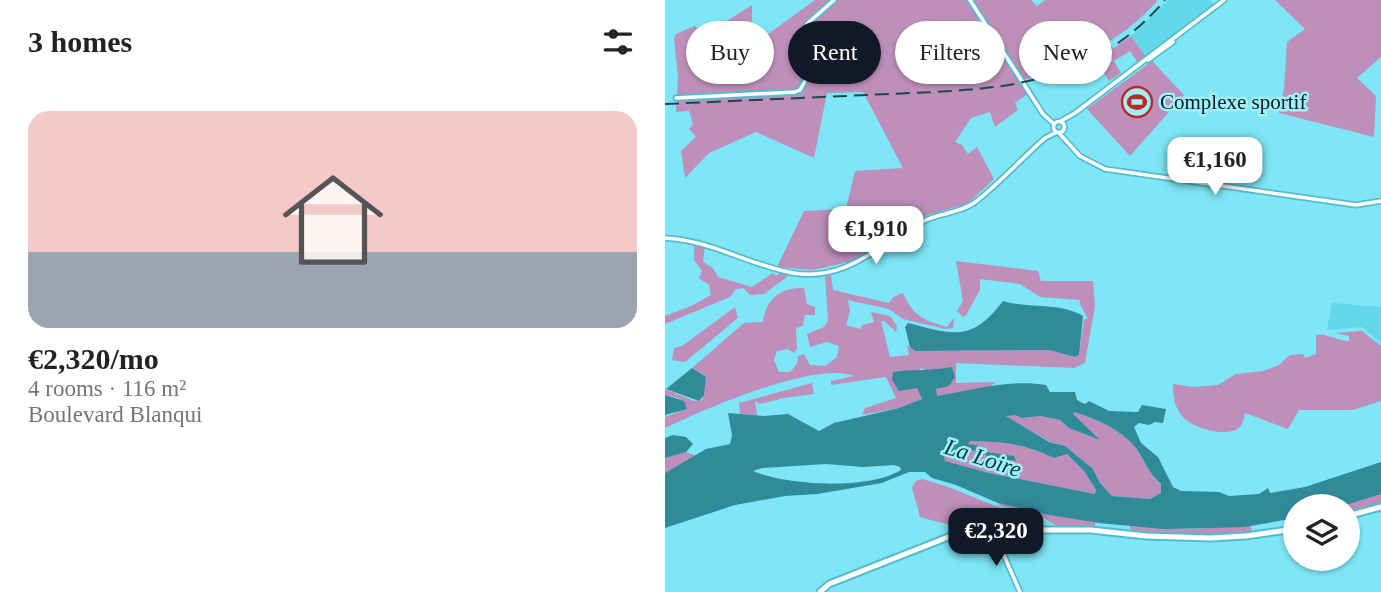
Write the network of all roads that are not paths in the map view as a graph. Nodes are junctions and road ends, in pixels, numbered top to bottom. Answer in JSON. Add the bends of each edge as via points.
{"nodes":[{"id":1,"x":834,"y":0,"type":"edge"},
{"id":2,"x":971,"y":0,"type":"edge"},
{"id":3,"x":1224,"y":0,"type":"edge"},
{"id":4,"x":676,"y":98,"type":"dead end"},
{"id":5,"x":1059,"y":125,"type":"junction"},
{"id":6,"x":1058,"y":132,"type":"junction"},
{"id":7,"x":1050,"y":134,"type":"junction"},
{"id":8,"x":1067,"y":140,"type":"junction"},
{"id":9,"x":1381,"y":201,"type":"edge"},
{"id":10,"x":665,"y":238,"type":"edge"},
{"id":11,"x":1381,"y":507,"type":"edge"},
{"id":12,"x":1360,"y":513,"type":"edge"},
{"id":13,"x":1283,"y":531,"type":"edge"},
{"id":14,"x":995,"y":535,"type":"junction"},
{"id":15,"x":820,"y":592,"type":"edge"},
{"id":16,"x":1020,"y":592,"type":"edge"}],
"edges":[{"from":1,"to":4,"type":"street","via":[[807,24],[800,90]]},
{"from":2,"to":5,"type":"street","via":[[1043,114]]},
{"from":3,"to":5,"type":"street"},
{"from":5,"to":6,"type":"street"},
{"from":5,"to":6,"type":"street"},
{"from":5,"to":7,"type":"street"},
{"from":5,"to":8,"type":"street"},
{"from":6,"to":7,"type":"street"},
{"from":6,"to":8,"type":"street"},
{"from":7,"to":10,"type":"street","via":[[969,206],[924,221],[850,266],[793,273],[714,246]]},
{"from":8,"to":9,"type":"street","via":[[1086,161],[1105,169],[1356,205]]},
{"from":11,"to":12,"type":"main road"},
{"from":13,"to":14,"type":"main road","via":[[1210,538],[1073,530]]},
{"from":14,"to":15,"type":"main road","via":[[961,532],[829,584]]},
{"from":14,"to":16,"type":"street"}]}
